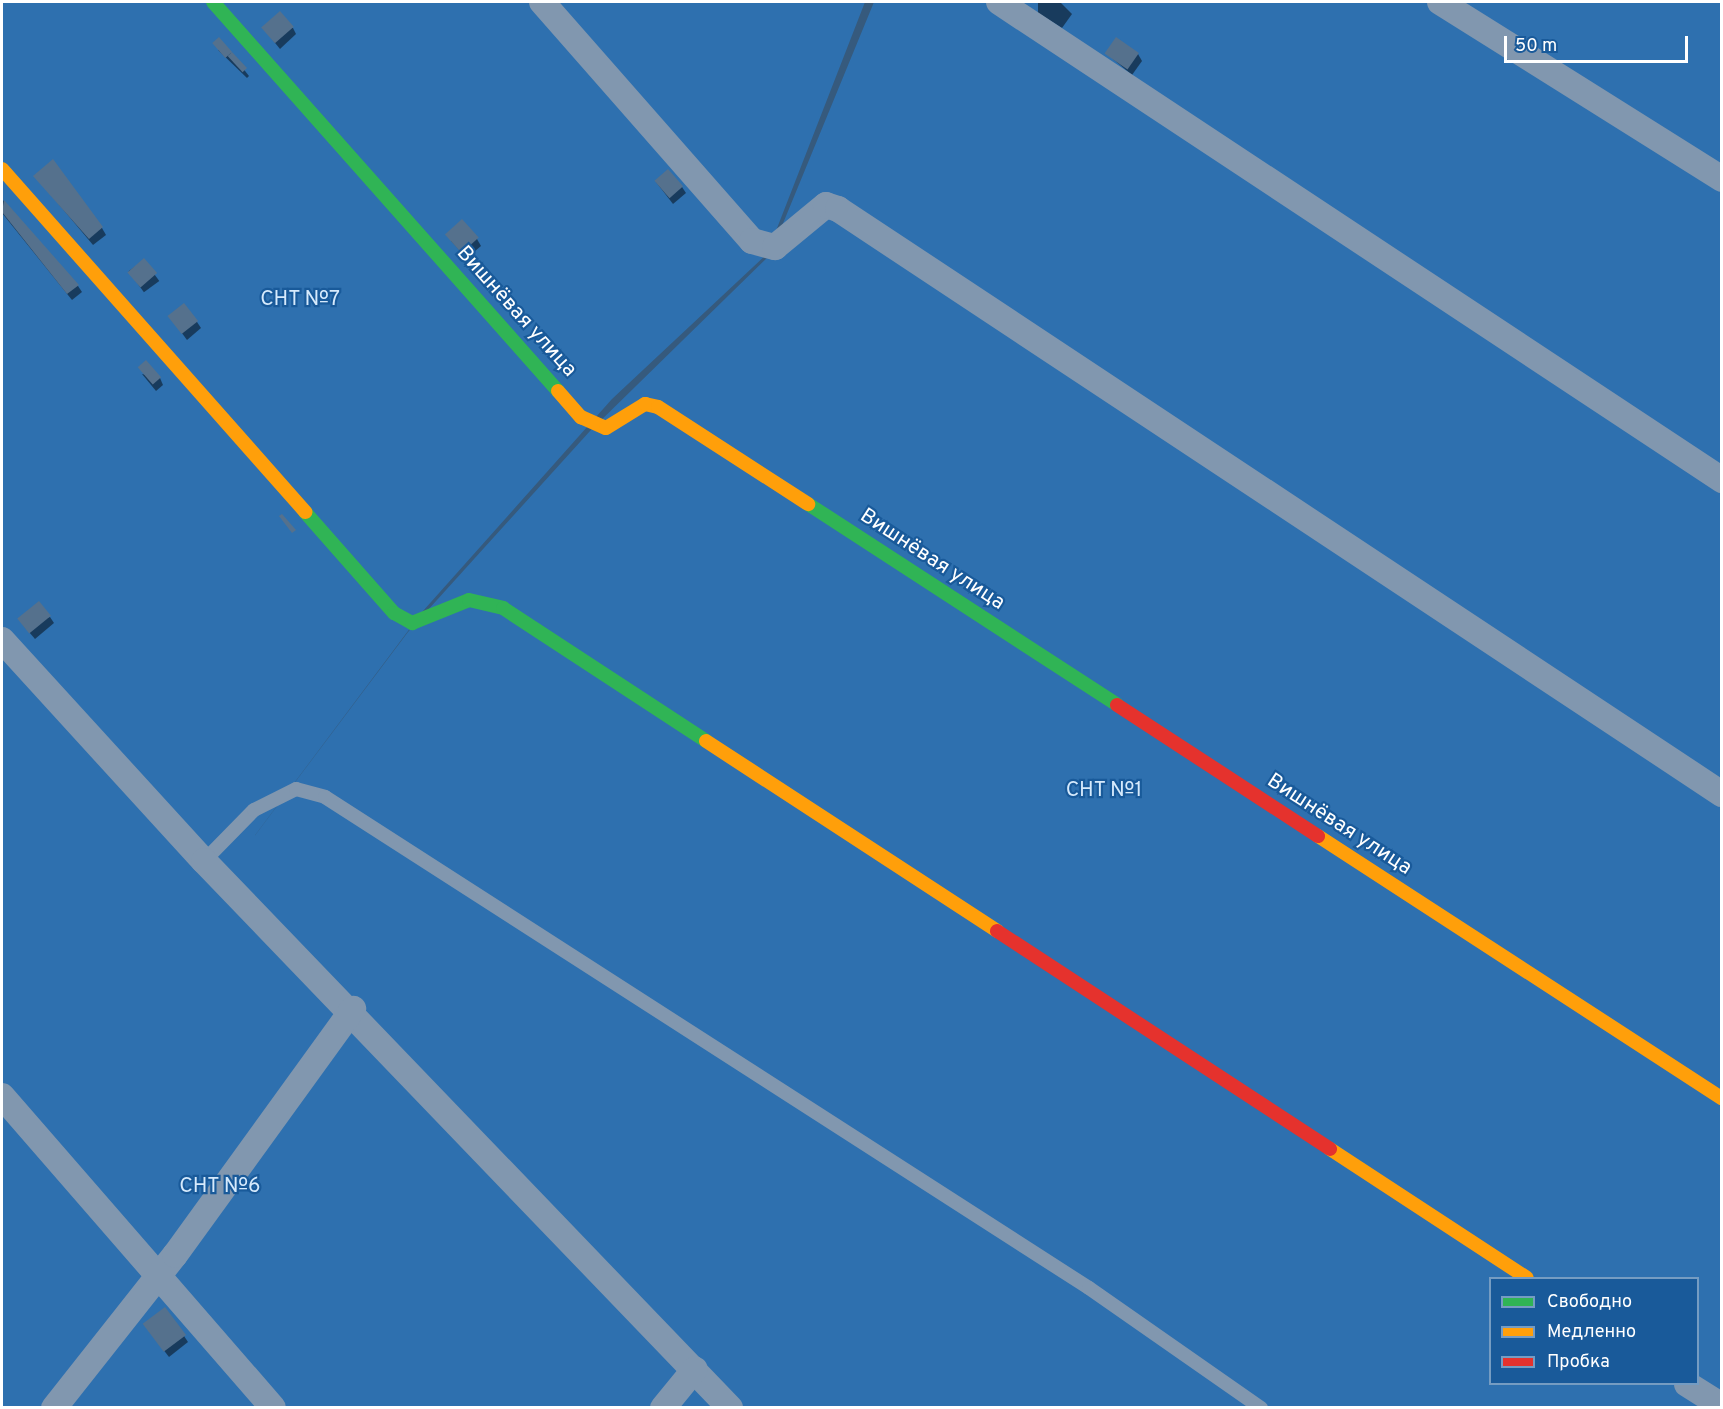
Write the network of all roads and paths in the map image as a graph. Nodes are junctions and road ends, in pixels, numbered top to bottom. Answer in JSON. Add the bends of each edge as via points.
{"nodes":[{"id":1,"x":213,"y":2,"type":"edge"},
{"id":2,"x":542,"y":2,"type":"edge"},
{"id":3,"x":999,"y":2,"type":"edge"},
{"id":4,"x":1440,"y":2,"type":"edge"},
{"id":5,"x":2,"y":169,"type":"edge"},
{"id":6,"x":1722,"y":179,"type":"edge"},
{"id":7,"x":1722,"y":480,"type":"edge"},
{"id":8,"x":2,"y":640,"type":"edge"},
{"id":9,"x":1722,"y":794,"type":"edge"},
{"id":10,"x":204,"y":861,"type":"junction"},
{"id":11,"x":353,"y":1010,"type":"junction"},
{"id":12,"x":2,"y":1096,"type":"edge"},
{"id":13,"x":1722,"y":1098,"type":"edge"},
{"id":14,"x":158,"y":1276,"type":"junction"},
{"id":15,"x":1525,"y":1277,"type":"edge"},
{"id":16,"x":694,"y":1369,"type":"junction"},
{"id":17,"x":1690,"y":1385,"type":"edge"},
{"id":18,"x":1722,"y":1406,"type":"edge"},
{"id":19,"x":54,"y":1407,"type":"edge"},
{"id":20,"x":273,"y":1407,"type":"edge"},
{"id":21,"x":663,"y":1407,"type":"edge"},
{"id":22,"x":730,"y":1407,"type":"edge"},
{"id":23,"x":1261,"y":1407,"type":"edge"}],
"edges":[{"from":1,"to":13,"type":"street","name":"Вишнёвая улица","via":[[581,417],[606,428],[645,404],[658,407]]},
{"from":2,"to":9,"type":"street","via":[[752,241],[775,247],[826,205],[838,209]]},
{"from":3,"to":7,"type":"street"},
{"from":4,"to":6,"type":"street"},
{"from":5,"to":15,"type":"street","via":[[394,613],[412,623],[469,600],[503,608]]},
{"from":8,"to":10,"type":"street"},
{"from":10,"to":11,"type":"street"},
{"from":10,"to":23,"type":"lane","via":[[254,810],[296,789],[325,797],[1089,1288]]},
{"from":11,"to":14,"type":"street"},
{"from":11,"to":16,"type":"street"},
{"from":12,"to":14,"type":"street"},
{"from":14,"to":19,"type":"street"},
{"from":14,"to":20,"type":"street"},
{"from":16,"to":21,"type":"street"},
{"from":16,"to":22,"type":"street"},
{"from":17,"to":18,"type":"street"}]}
